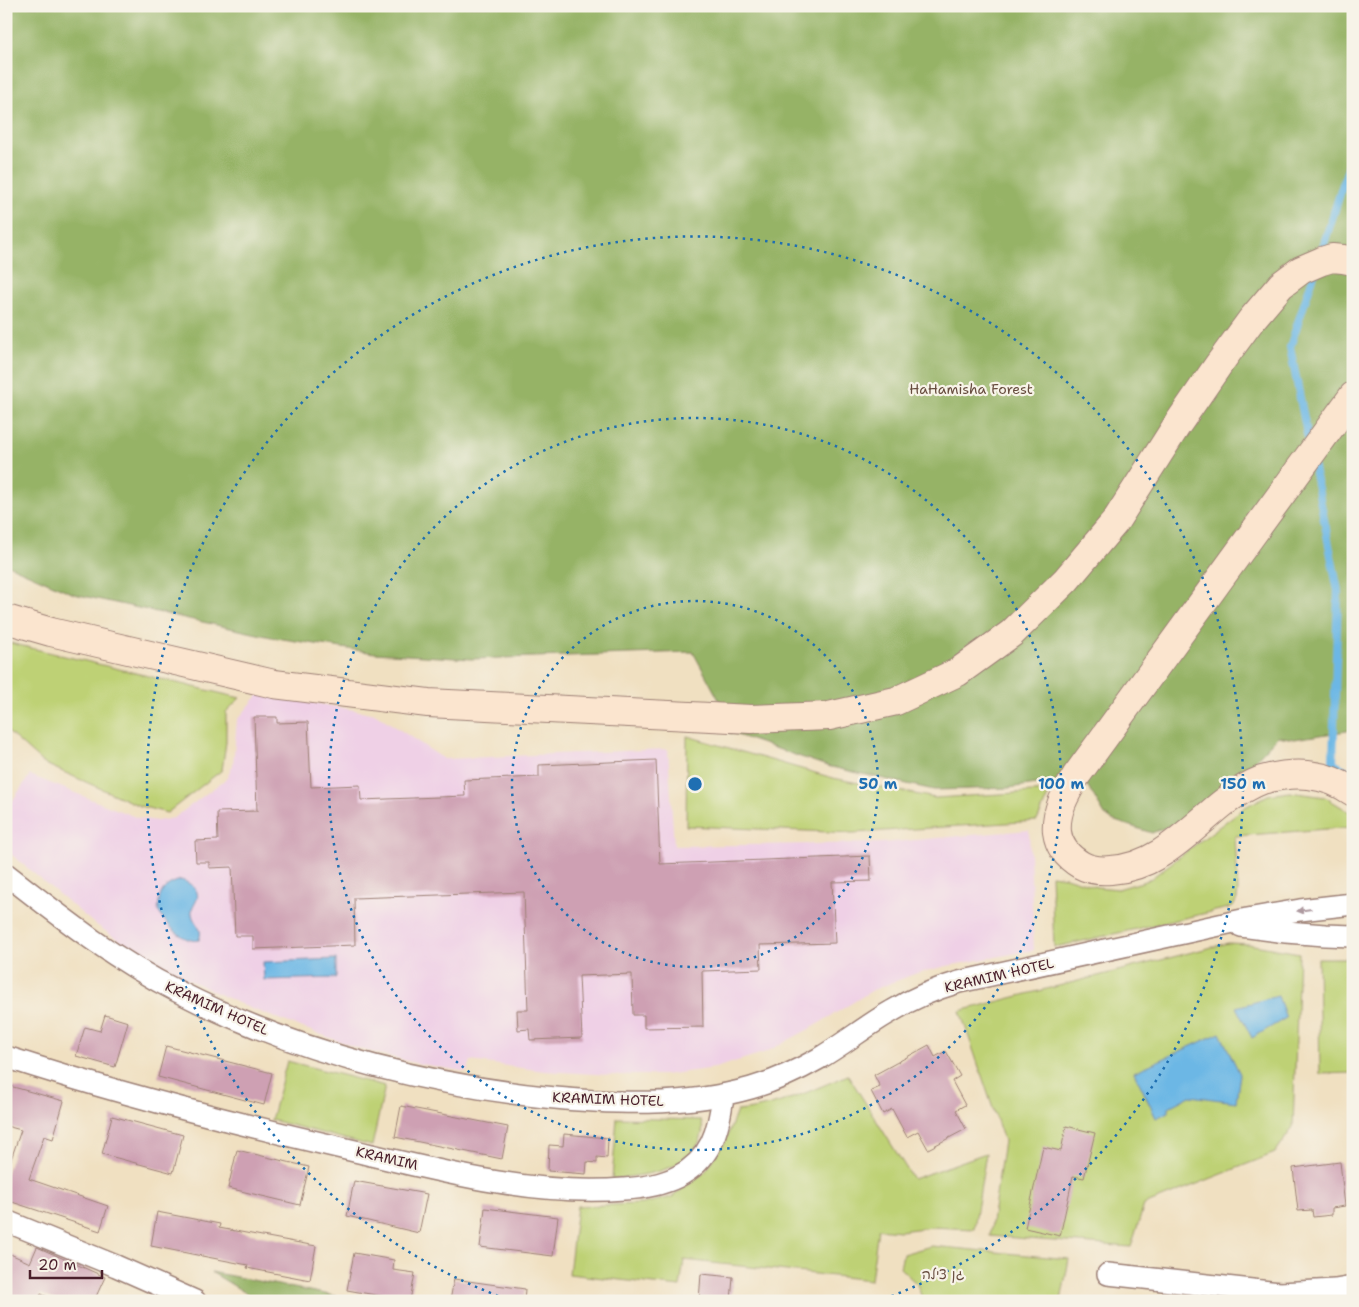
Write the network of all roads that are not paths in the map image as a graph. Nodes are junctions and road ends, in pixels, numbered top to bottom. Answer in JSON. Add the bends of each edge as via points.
{"nodes":[{"id":1,"x":1353,"y":261,"type":"edge"},
{"id":2,"x":1353,"y":396,"type":"edge"},
{"id":3,"x":6,"y":619,"type":"edge"},
{"id":4,"x":1353,"y":792,"type":"edge"},
{"id":5,"x":6,"y":874,"type":"edge"},
{"id":6,"x":1353,"y":904,"type":"edge"},
{"id":7,"x":1229,"y":923,"type":"junction"},
{"id":8,"x":1353,"y":936,"type":"edge"},
{"id":9,"x":6,"y":1056,"type":"edge"},
{"id":10,"x":723,"y":1095,"type":"junction"},
{"id":11,"x":6,"y":1221,"type":"edge"},
{"id":12,"x":1108,"y":1274,"type":"dead end"},
{"id":13,"x":1353,"y":1287,"type":"edge"},
{"id":14,"x":196,"y":1301,"type":"edge"}],
"edges":[{"from":1,"to":3,"type":"main road","via":[[1332,258],[1322,261],[1300,270],[1281,285],[1218,364],[1115,522],[1066,580],[1012,633],[958,672],[896,701],[829,716],[751,718],[428,703],[274,684]]},
{"from":2,"to":4,"type":"main road","via":[[1076,776],[1064,796],[1057,833],[1062,848],[1072,860],[1103,871],[1123,870],[1168,849],[1237,792],[1260,781],[1304,774],[1325,778]]},
{"from":5,"to":10,"type":"street","name":"KRAMIM HOTEL","via":[[93,941],[169,987],[237,1020],[343,1057],[449,1083],[567,1099],[654,1103]]},
{"from":6,"to":7,"type":"street","name":"KRAMIM HOTEL","one_way":true},
{"from":7,"to":8,"type":"street","name":"KRAMIM HOTEL","via":[[1246,928]]},
{"from":7,"to":10,"type":"street","name":"KRAMIM HOTEL","via":[[944,987],[891,1011],[799,1070]]},
{"from":9,"to":10,"type":"street","name":"KRAMIM","via":[[136,1096],[327,1145],[496,1181],[585,1191],[647,1186],[685,1173],[701,1160],[712,1144]]},
{"from":11,"to":14,"type":"street"},
{"from":12,"to":13,"type":"street","via":[[1280,1293]]}]}
